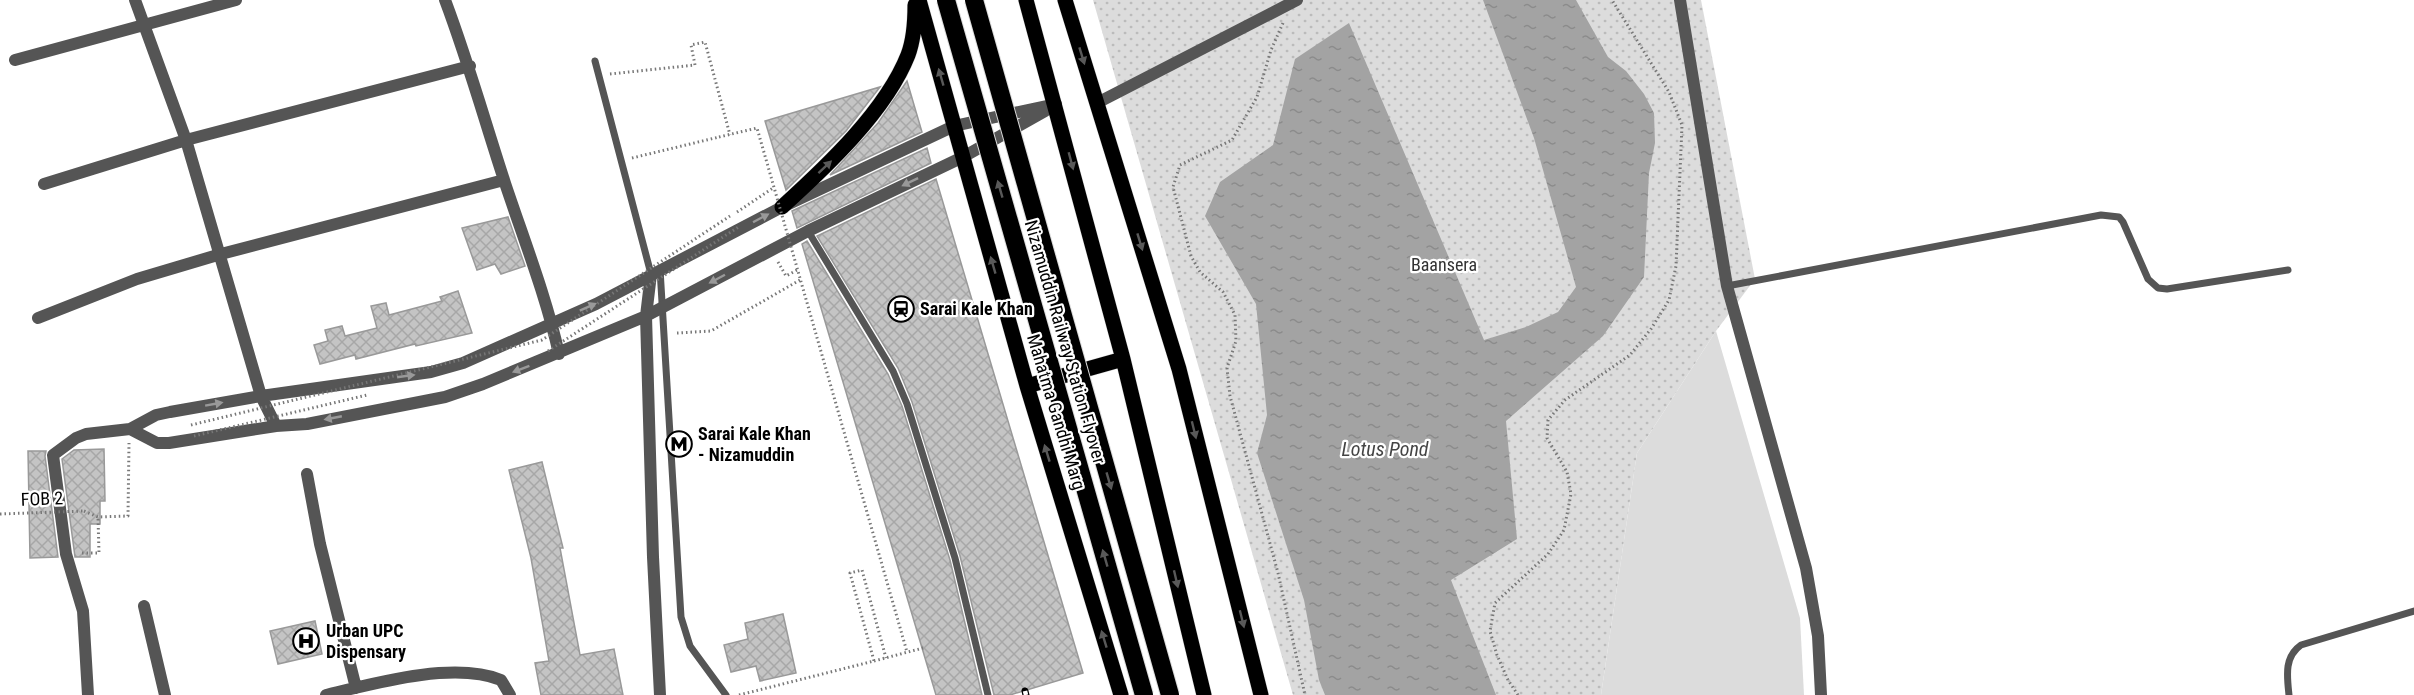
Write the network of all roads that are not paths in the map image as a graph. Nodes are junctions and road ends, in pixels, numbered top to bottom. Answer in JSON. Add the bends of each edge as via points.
{"nodes":[{"id":1,"x":135,"y":0,"type":"edge"},
{"id":2,"x":236,"y":0,"type":"edge"},
{"id":3,"x":445,"y":0,"type":"edge"},
{"id":4,"x":917,"y":0,"type":"edge"},
{"id":5,"x":946,"y":0,"type":"edge"},
{"id":6,"x":974,"y":0,"type":"edge"},
{"id":7,"x":1026,"y":0,"type":"edge"},
{"id":8,"x":1065,"y":0,"type":"edge"},
{"id":9,"x":1298,"y":0,"type":"edge"},
{"id":10,"x":1680,"y":0,"type":"edge"},
{"id":11,"x":144,"y":24,"type":"junction"},
{"id":12,"x":15,"y":60,"type":"dead end"},
{"id":13,"x":595,"y":61,"type":"dead end"},
{"id":14,"x":470,"y":66,"type":"junction"},
{"id":15,"x":1097,"y":103,"type":"junction"},
{"id":16,"x":1056,"y":105,"type":"junction"},
{"id":17,"x":954,"y":126,"type":"junction"},
{"id":18,"x":186,"y":140,"type":"junction"},
{"id":19,"x":963,"y":157,"type":"junction"},
{"id":20,"x":504,"y":180,"type":"junction"},
{"id":21,"x":44,"y":184,"type":"dead end"},
{"id":22,"x":782,"y":207,"type":"junction"},
{"id":23,"x":808,"y":231,"type":"junction"},
{"id":24,"x":221,"y":254,"type":"junction"},
{"id":25,"x":2288,"y":270,"type":"dead end"},
{"id":26,"x":656,"y":272,"type":"junction"},
{"id":27,"x":1727,"y":285,"type":"junction"},
{"id":28,"x":663,"y":308,"type":"junction"},
{"id":29,"x":646,"y":316,"type":"junction"},
{"id":30,"x":38,"y":318,"type":"dead end"},
{"id":31,"x":552,"y":323,"type":"junction"},
{"id":32,"x":554,"y":353,"type":"junction"},
{"id":33,"x":1123,"y":359,"type":"junction"},
{"id":34,"x":1027,"y":386,"type":"junction"},
{"id":35,"x":261,"y":396,"type":"junction"},
{"id":36,"x":276,"y":426,"type":"junction"},
{"id":37,"x":130,"y":429,"type":"junction"},
{"id":38,"x":307,"y":474,"type":"dead end"},
{"id":39,"x":144,"y":606,"type":"dead end"},
{"id":40,"x":2414,"y":611,"type":"edge"},
{"id":41,"x":356,"y":688,"type":"junction"},
{"id":42,"x":88,"y":695,"type":"edge"},
{"id":43,"x":165,"y":695,"type":"edge"},
{"id":44,"x":326,"y":695,"type":"edge"},
{"id":45,"x":510,"y":695,"type":"edge"},
{"id":46,"x":660,"y":695,"type":"edge"},
{"id":47,"x":726,"y":695,"type":"edge"},
{"id":48,"x":988,"y":695,"type":"edge"},
{"id":49,"x":1121,"y":695,"type":"edge"},
{"id":50,"x":1144,"y":695,"type":"edge"},
{"id":51,"x":1170,"y":695,"type":"edge"},
{"id":52,"x":1204,"y":695,"type":"edge"},
{"id":53,"x":1261,"y":695,"type":"edge"},
{"id":54,"x":1821,"y":695,"type":"edge"},
{"id":55,"x":2289,"y":695,"type":"edge"}],
"edges":[{"from":1,"to":11,"type":"street"},
{"from":2,"to":11,"type":"street"},
{"from":3,"to":14,"type":"street"},
{"from":17,"to":4,"type":"main road","name":"Mahatma Gandhi Marg","one_way":true},
{"from":22,"to":4,"type":"main road","one_way":true,"via":[[837,156],[885,96],[908,55]]},
{"from":50,"to":5,"type":"highway","name":"Nizamuddin Railway Station Flyover","one_way":true,"bridge":true},
{"from":6,"to":51,"type":"highway","name":"Nizamuddin Railway Station Flyover","one_way":true,"bridge":true},
{"from":7,"to":16,"type":"main road"},
{"from":8,"to":15,"type":"main road","one_way":true},
{"from":9,"to":15,"type":"street"},
{"from":10,"to":27,"type":"street"},
{"from":11,"to":12,"type":"street"},
{"from":11,"to":18,"type":"street"},
{"from":13,"to":26,"type":"lane"},
{"from":14,"to":18,"type":"street"},
{"from":14,"to":20,"type":"street"},
{"from":15,"to":53,"type":"main road","one_way":true,"via":[[1179,369]]},
{"from":16,"to":17,"type":"street"},
{"from":16,"to":19,"type":"street"},
{"from":16,"to":33,"type":"main road","one_way":true},
{"from":17,"to":19,"type":"main road","name":"Mahatma Gandhi Marg"},
{"from":17,"to":22,"type":"street"},
{"from":18,"to":21,"type":"street"},
{"from":18,"to":24,"type":"street"},
{"from":19,"to":23,"type":"street","one_way":true},
{"from":34,"to":19,"type":"main road","name":"Mahatma Gandhi Marg","one_way":true},
{"from":20,"to":24,"type":"street"},
{"from":20,"to":31,"type":"street"},
{"from":26,"to":22,"type":"street","one_way":true},
{"from":23,"to":28,"type":"street","one_way":true},
{"from":23,"to":48,"type":"lane","via":[[893,371],[907,404],[955,558]]},
{"from":24,"to":30,"type":"street","via":[[137,279]]},
{"from":24,"to":35,"type":"street"},
{"from":25,"to":27,"type":"lane","via":[[2158,288],[2148,279],[2123,222],[2119,217],[2102,215]]},
{"from":26,"to":28,"type":"lane"},
{"from":26,"to":29,"type":"street"},
{"from":31,"to":26,"type":"street","one_way":true},
{"from":27,"to":54,"type":"street","via":[[1806,568],[1818,636]]},
{"from":28,"to":29,"type":"street"},
{"from":28,"to":47,"type":"lane","via":[[681,617],[690,646]]},
{"from":29,"to":32,"type":"street"},
{"from":29,"to":46,"type":"street"},
{"from":31,"to":32,"type":"street"},
{"from":35,"to":31,"type":"street","one_way":true,"via":[[431,372],[463,363]]},
{"from":32,"to":36,"type":"street","one_way":true,"via":[[444,397]]},
{"from":33,"to":34,"type":"main road"},
{"from":33,"to":52,"type":"main road","one_way":true},
{"from":49,"to":34,"type":"main road","name":"Mahatma Gandhi Marg","one_way":true},
{"from":35,"to":36,"type":"street"},
{"from":37,"to":35,"type":"street","one_way":true,"via":[[156,415]]},
{"from":36,"to":37,"type":"street","via":[[169,443],[157,443]]},
{"from":37,"to":42,"type":"street","via":[[86,434],[53,455],[66,554],[83,611]]},
{"from":38,"to":41,"type":"street"},
{"from":39,"to":43,"type":"street"},
{"from":40,"to":55,"type":"lane","via":[[2301,645],[2288,658]]},
{"from":41,"to":44,"type":"street"},
{"from":41,"to":45,"type":"street","via":[[468,672],[501,680]]}]}
